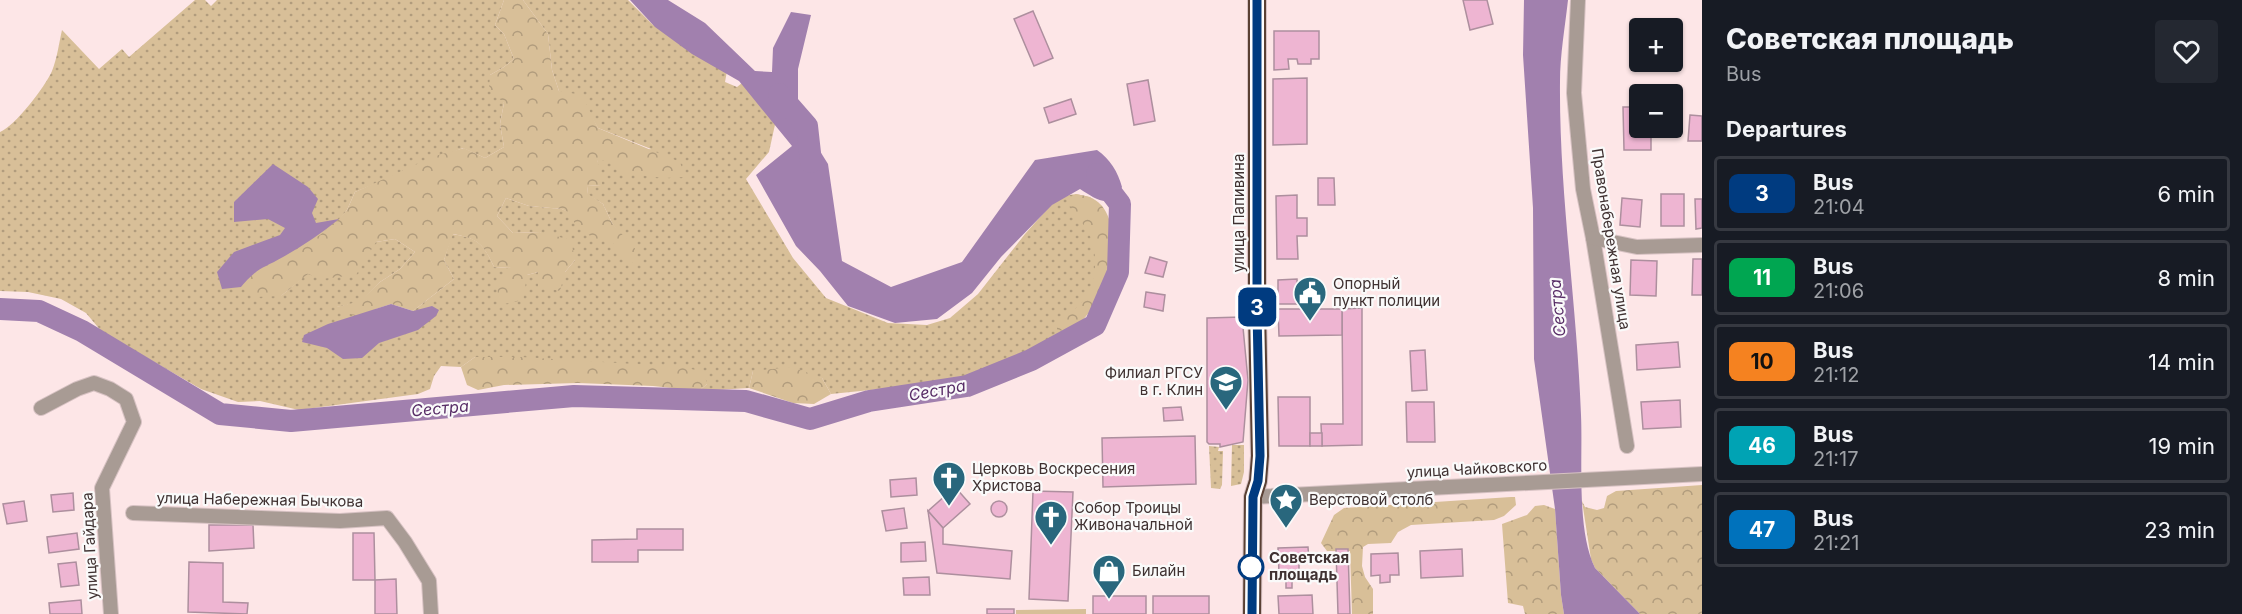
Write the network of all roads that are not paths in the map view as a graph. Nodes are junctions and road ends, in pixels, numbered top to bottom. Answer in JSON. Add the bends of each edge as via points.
{"nodes":[{"id":1,"x":1257,"y":0,"type":"edge"},
{"id":2,"x":1578,"y":0,"type":"edge"},
{"id":3,"x":1593,"y":238,"type":"junction"},
{"id":4,"x":1702,"y":245,"type":"edge"},
{"id":5,"x":41,"y":408,"type":"dead end"},
{"id":6,"x":1627,"y":446,"type":"dead end"},
{"id":7,"x":1702,"y":474,"type":"edge"},
{"id":8,"x":1253,"y":497,"type":"junction"},
{"id":9,"x":133,"y":513,"type":"dead end"},
{"id":10,"x":111,"y":614,"type":"edge"},
{"id":11,"x":431,"y":614,"type":"edge"},
{"id":12,"x":1252,"y":614,"type":"edge"}],
"edges":[{"from":1,"to":8,"type":"highway","name":"улица Папивина","via":[[1260,456]]},
{"from":2,"to":3,"type":"street","name":"Правонабережная улица","via":[[1574,93],[1583,189]]},
{"from":3,"to":4,"type":"street","via":[[1637,247]]},
{"from":3,"to":6,"type":"street","name":"Правонабережная улица"},
{"from":5,"to":10,"type":"street","name":"улица Гайдара","via":[[94,383],[126,399],[134,422],[102,488]]},
{"from":7,"to":8,"type":"street","name":"улица Чайковского"},
{"from":8,"to":12,"type":"highway","name":"улица Папивина"},
{"from":9,"to":11,"type":"street","name":"улица Набережная Бычкова","via":[[340,521],[387,518],[429,582]]}]}
